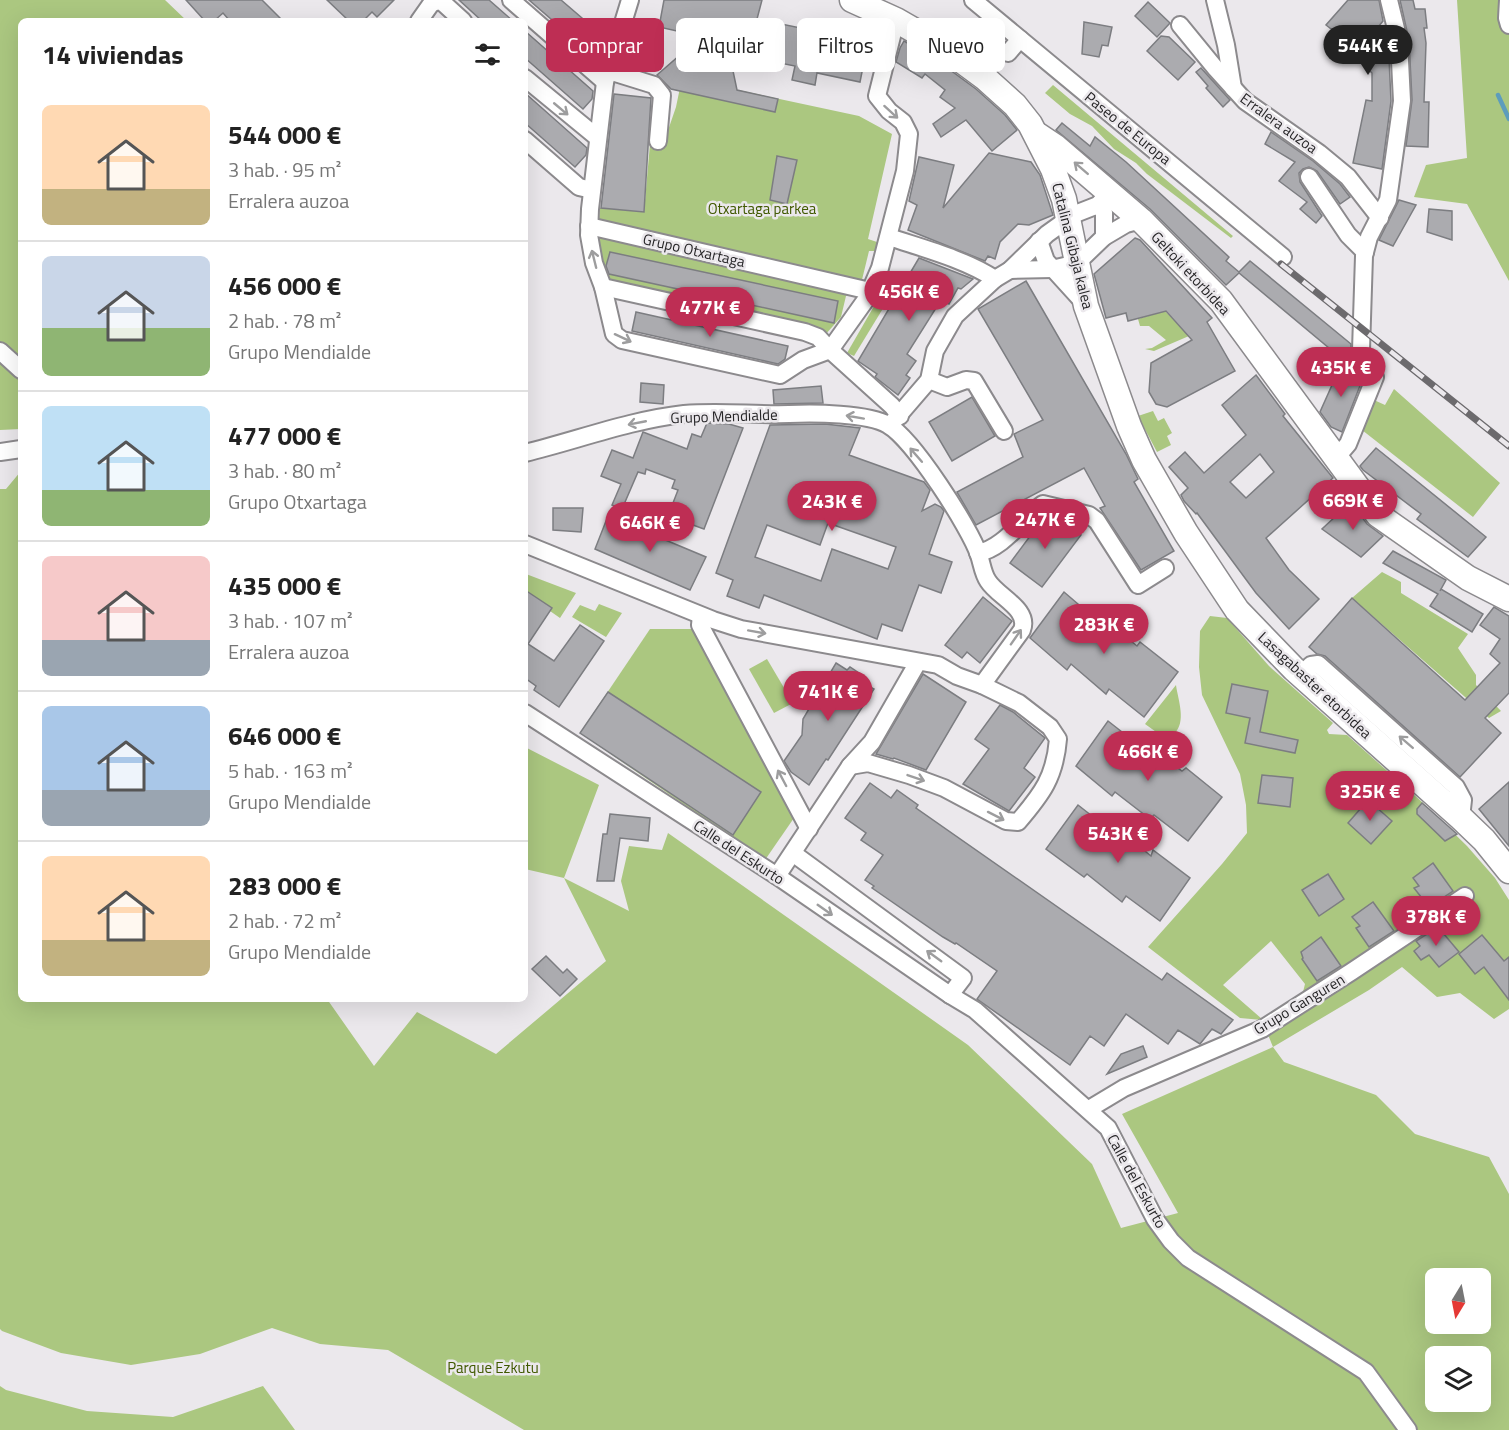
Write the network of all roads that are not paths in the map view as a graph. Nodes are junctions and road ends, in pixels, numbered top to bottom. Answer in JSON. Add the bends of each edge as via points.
{"nodes":[{"id":1,"x":440,"y":0,"type":"edge"},
{"id":2,"x":511,"y":0,"type":"edge"},
{"id":3,"x":630,"y":0,"type":"edge"},
{"id":4,"x":852,"y":0,"type":"edge"},
{"id":5,"x":973,"y":0,"type":"edge"},
{"id":6,"x":1215,"y":0,"type":"edge"},
{"id":7,"x":1389,"y":0,"type":"edge"},
{"id":8,"x":1508,"y":0,"type":"edge"},
{"id":9,"x":421,"y":18,"type":"edge"},
{"id":10,"x":460,"y":18,"type":"edge"},
{"id":11,"x":896,"y":20,"type":"junction"},
{"id":12,"x":1180,"y":25,"type":"dead end"},
{"id":13,"x":1509,"y":25,"type":"edge"},
{"id":14,"x":1020,"y":39,"type":"junction"},
{"id":15,"x":1008,"y":53,"type":"dead end"},
{"id":16,"x":607,"y":77,"type":"junction"},
{"id":17,"x":528,"y":80,"type":"edge"},
{"id":18,"x":1233,"y":88,"type":"junction"},
{"id":19,"x":1036,"y":134,"type":"junction"},
{"id":20,"x":598,"y":138,"type":"junction"},
{"id":21,"x":658,"y":141,"type":"dead end"},
{"id":22,"x":528,"y":143,"type":"edge"},
{"id":23,"x":1309,"y":177,"type":"dead end"},
{"id":24,"x":592,"y":190,"type":"junction"},
{"id":25,"x":1103,"y":199,"type":"junction"},
{"id":26,"x":1067,"y":218,"type":"junction"},
{"id":27,"x":1380,"y":218,"type":"junction"},
{"id":28,"x":1141,"y":220,"type":"junction"},
{"id":29,"x":589,"y":226,"type":"junction"},
{"id":30,"x":889,"y":237,"type":"junction"},
{"id":31,"x":1104,"y":237,"type":"junction"},
{"id":32,"x":1040,"y":241,"type":"junction"},
{"id":33,"x":1365,"y":252,"type":"junction"},
{"id":34,"x":1283,"y":257,"type":"dead end"},
{"id":35,"x":1077,"y":263,"type":"junction"},
{"id":36,"x":1052,"y":269,"type":"junction"},
{"id":37,"x":1010,"y":270,"type":"junction"},
{"id":38,"x":995,"y":279,"type":"junction"},
{"id":39,"x":603,"y":287,"type":"junction"},
{"id":40,"x":870,"y":291,"type":"junction"},
{"id":41,"x":1086,"y":306,"type":"junction"},
{"id":42,"x":830,"y":350,"type":"junction"},
{"id":43,"x":0,"y":351,"type":"edge"},
{"id":44,"x":18,"y":367,"type":"edge"},
{"id":45,"x":929,"y":380,"type":"junction"},
{"id":46,"x":895,"y":421,"type":"junction"},
{"id":47,"x":1004,"y":431,"type":"dead end"},
{"id":48,"x":18,"y":449,"type":"edge"},
{"id":49,"x":0,"y":452,"type":"edge"},
{"id":50,"x":528,"y":452,"type":"edge"},
{"id":51,"x":1336,"y":458,"type":"junction"},
{"id":52,"x":1152,"y":474,"type":"joint"},
{"id":53,"x":528,"y":545,"type":"edge"},
{"id":54,"x":978,"y":553,"type":"junction"},
{"id":55,"x":1165,"y":568,"type":"dead end"},
{"id":56,"x":1509,"y":599,"type":"edge"},
{"id":57,"x":701,"y":616,"type":"junction"},
{"id":58,"x":918,"y":662,"type":"junction"},
{"id":59,"x":982,"y":684,"type":"junction"},
{"id":60,"x":528,"y":715,"type":"edge"},
{"id":61,"x":872,"y":742,"type":"junction"},
{"id":62,"x":876,"y":765,"type":"junction"},
{"id":63,"x":850,"y":766,"type":"junction"},
{"id":64,"x":809,"y":829,"type":"junction"},
{"id":65,"x":794,"y":854,"type":"junction"},
{"id":66,"x":1509,"y":871,"type":"edge"},
{"id":67,"x":777,"y":876,"type":"junction"},
{"id":68,"x":1465,"y":896,"type":"dead end"},
{"id":69,"x":950,"y":995,"type":"junction"},
{"id":70,"x":1089,"y":1109,"type":"junction"},
{"id":71,"x":1407,"y":1430,"type":"edge"}],
"edges":[{"from":1,"to":9,"type":"street","via":[[431,4]]},
{"from":1,"to":10,"type":"street"},
{"from":2,"to":16,"type":"street"},
{"from":3,"to":16,"type":"street"},
{"from":4,"to":11,"type":"street","name":"Catalina Gibaja kalea"},
{"from":5,"to":14,"type":"street","name":"Paseo de Europa"},
{"from":6,"to":18,"type":"street"},
{"from":7,"to":27,"type":"street","via":[[1400,41],[1402,101],[1388,201]]},
{"from":8,"to":13,"type":"street"},
{"from":11,"to":19,"type":"street","name":"Catalina Gibaja kalea","via":[[943,47],[985,78],[1015,105]]},
{"from":11,"to":30,"type":"street","one_way":true,"via":[[877,96],[903,122],[909,134],[905,171]]},
{"from":12,"to":18,"type":"street","name":"Erralera auzoa"},
{"from":14,"to":15,"type":"street"},
{"from":14,"to":34,"type":"street","name":"Paseo de Europa"},
{"from":16,"to":20,"type":"street"},
{"from":16,"to":21,"type":"street","via":[[654,85],[662,95]]},
{"from":17,"to":20,"type":"street","one_way":true},
{"from":18,"to":27,"type":"street","name":"Erralera auzoa","via":[[1348,177]]},
{"from":25,"to":19,"type":"street","name":"Geltoki etorbidea","one_way":true,"via":[[1056,147]]},
{"from":19,"to":26,"type":"street","name":"Catalina Gibaja kalea","via":[[1053,169]]},
{"from":20,"to":24,"type":"street"},
{"from":22,"to":24,"type":"street","via":[[579,187]]},
{"from":23,"to":33,"type":"street","via":[[1348,235]]},
{"from":24,"to":29,"type":"street"},
{"from":25,"to":26,"type":"street"},
{"from":25,"to":28,"type":"street","name":"Geltoki etorbidea"},
{"from":25,"to":31,"type":"street"},
{"from":26,"to":32,"type":"street"},
{"from":26,"to":35,"type":"street","name":"Catalina Gibaja kalea"},
{"from":27,"to":33,"type":"street"},
{"from":28,"to":31,"type":"street"},
{"from":28,"to":51,"type":"street","name":"Geltoki etorbidea","via":[[1221,301]]},
{"from":39,"to":29,"type":"street","one_way":true,"via":[[594,263]]},
{"from":29,"to":40,"type":"street","name":"Grupo Otxartaga"},
{"from":30,"to":38,"type":"street"},
{"from":30,"to":40,"type":"street"},
{"from":31,"to":35,"type":"street"},
{"from":32,"to":36,"type":"street"},
{"from":32,"to":37,"type":"street"},
{"from":33,"to":51,"type":"street","via":[[1361,350],[1376,377],[1348,444]]},
{"from":35,"to":36,"type":"street"},
{"from":35,"to":41,"type":"street","name":"Catalina Gibaja kalea"},
{"from":36,"to":37,"type":"street"},
{"from":36,"to":41,"type":"street"},
{"from":37,"to":38,"type":"street"},
{"from":38,"to":45,"type":"street","via":[[955,316],[936,351]]},
{"from":39,"to":42,"type":"street","via":[[805,332],[819,337]]},
{"from":39,"to":42,"type":"street","one_way":true,"via":[[614,334],[622,340],[780,375],[803,360]]},
{"from":40,"to":42,"type":"street"},
{"from":41,"to":52,"type":"street","name":"Catalina Gibaja kalea","via":[[1129,426]]},
{"from":42,"to":46,"type":"street","via":[[892,406]]},
{"from":43,"to":44,"type":"street"},
{"from":45,"to":46,"type":"street"},
{"from":45,"to":47,"type":"street","via":[[947,387],[974,381]]},
{"from":46,"to":50,"type":"street","name":"Grupo Mendialde","one_way":true,"via":[[821,412],[685,414],[618,427]]},
{"from":54,"to":46,"type":"street","one_way":true,"via":[[952,506]]},
{"from":48,"to":49,"type":"street"},
{"from":51,"to":56,"type":"street","name":"Geltoki etorbidea","via":[[1378,515],[1468,578]]},
{"from":52,"to":66,"type":"street","name":"Lasagabaster etorbidea","via":[[1237,610],[1300,675],[1484,840]]},
{"from":53,"to":57,"type":"street"},
{"from":54,"to":55,"type":"street","via":[[996,546],[1043,504],[1089,515],[1106,526],[1138,585]]},
{"from":59,"to":54,"type":"street","one_way":true,"via":[[1024,624],[1022,615],[986,579]]},
{"from":57,"to":58,"type":"street","one_way":true,"via":[[741,629]]},
{"from":64,"to":57,"type":"street","one_way":true,"via":[[700,625]]},
{"from":58,"to":59,"type":"street","via":[[938,665],[964,680]]},
{"from":58,"to":61,"type":"street"},
{"from":62,"to":59,"type":"street","one_way":true,"via":[[944,788],[1006,821],[1018,822],[1048,784],[1058,739],[1050,727],[1019,703]]},
{"from":60,"to":67,"type":"street","name":"Calle del Eskurto"},
{"from":61,"to":62,"type":"street"},
{"from":61,"to":63,"type":"street"},
{"from":62,"to":63,"type":"street"},
{"from":63,"to":64,"type":"street"},
{"from":64,"to":65,"type":"street"},
{"from":65,"to":67,"type":"street"},
{"from":69,"to":65,"type":"street","name":"Calle del Eskurto","one_way":true,"via":[[963,978]]},
{"from":67,"to":69,"type":"street","name":"Calle del Eskurto","one_way":true},
{"from":68,"to":70,"type":"street","name":"Grupo Ganguren","via":[[1262,1029],[1124,1088]]},
{"from":69,"to":70,"type":"street","name":"Calle del Eskurto","via":[[975,1010]]},
{"from":70,"to":71,"type":"street","name":"Calle del Eskurto","via":[[1116,1140],[1138,1189],[1171,1241],[1206,1271],[1366,1372]]}]}
